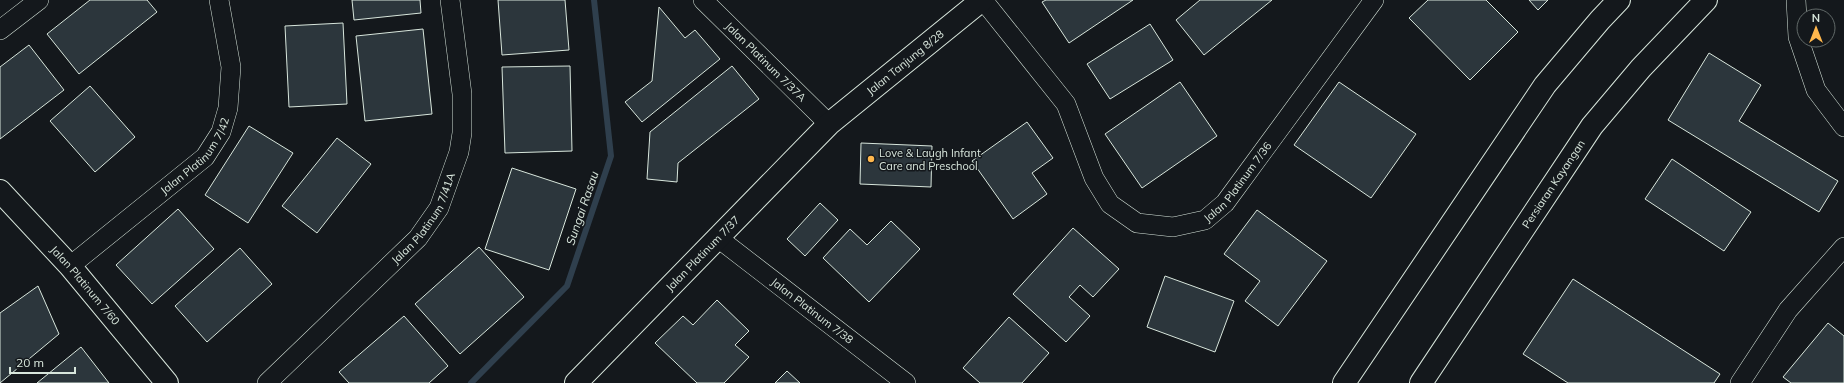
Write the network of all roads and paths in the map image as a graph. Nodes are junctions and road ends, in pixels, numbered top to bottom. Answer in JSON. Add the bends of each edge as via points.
{"nodes":[{"id":1,"x":39,"y":0,"type":"edge"},
{"id":2,"x":219,"y":0,"type":"edge"},
{"id":3,"x":450,"y":0,"type":"edge"},
{"id":4,"x":704,"y":0,"type":"edge"},
{"id":5,"x":982,"y":0,"type":"edge"},
{"id":6,"x":1374,"y":0,"type":"edge"},
{"id":7,"x":1619,"y":0,"type":"edge"},
{"id":8,"x":1706,"y":0,"type":"edge"},
{"id":9,"x":1796,"y":0,"type":"edge"},
{"id":10,"x":0,"y":30,"type":"edge"},
{"id":11,"x":829,"y":124,"type":"junction"},
{"id":12,"x":1844,"y":127,"type":"edge"},
{"id":13,"x":0,"y":191,"type":"edge"},
{"id":14,"x":718,"y":238,"type":"junction"},
{"id":15,"x":1844,"y":247,"type":"edge"},
{"id":16,"x":70,"y":266,"type":"junction"},
{"id":17,"x":1383,"y":325,"type":"junction"},
{"id":18,"x":167,"y":383,"type":"edge"},
{"id":19,"x":267,"y":383,"type":"edge"},
{"id":20,"x":576,"y":383,"type":"edge"},
{"id":21,"x":906,"y":383,"type":"edge"},
{"id":22,"x":1344,"y":383,"type":"edge"},
{"id":23,"x":1360,"y":383,"type":"edge"},
{"id":24,"x":1421,"y":383,"type":"edge"},
{"id":25,"x":1740,"y":383,"type":"edge"}],
"edges":[{"from":1,"to":10,"type":"street"},
{"from":2,"to":16,"type":"street","name":"Jalan Platinum 7/42","via":[[231,67],[228,108],[221,132],[205,157]]},
{"from":3,"to":19,"type":"street","name":"Jalan Platinum 7/41A","via":[[462,94],[462,133],[459,152],[439,208],[418,238]]},
{"from":4,"to":11,"type":"street","name":"Jalan Platinum 7/37A"},
{"from":5,"to":6,"type":"street","name":"Jalan Platinum 7/36","via":[[1066,104],[1094,178],[1110,204],[1137,223],[1173,227],[1205,220],[1225,203]]},
{"from":5,"to":11,"type":"main road","name":"Jalan Tanjung 8/28"},
{"from":7,"to":17,"type":"main road","via":[[1545,84]]},
{"from":8,"to":24,"type":"main road","name":"Persiaran Kayangan","via":[[1641,68],[1592,126]]},
{"from":9,"to":12,"type":"street","via":[[1798,37],[1816,90]]},
{"from":11,"to":14,"type":"main road","name":"Jalan Platinum 7/37"},
{"from":13,"to":16,"type":"main road","name":"Jalan Platinum 7/60"},
{"from":14,"to":20,"type":"main road","name":"Jalan Platinum 7/37"},
{"from":14,"to":21,"type":"street","name":"Jalan Platinum 7/38"},
{"from":15,"to":25,"type":"street","via":[[1788,310]]},
{"from":16,"to":18,"type":"main road","name":"Jalan Platinum 7/60"},
{"from":17,"to":22,"type":"main road"},
{"from":17,"to":23,"type":"main road"}]}
